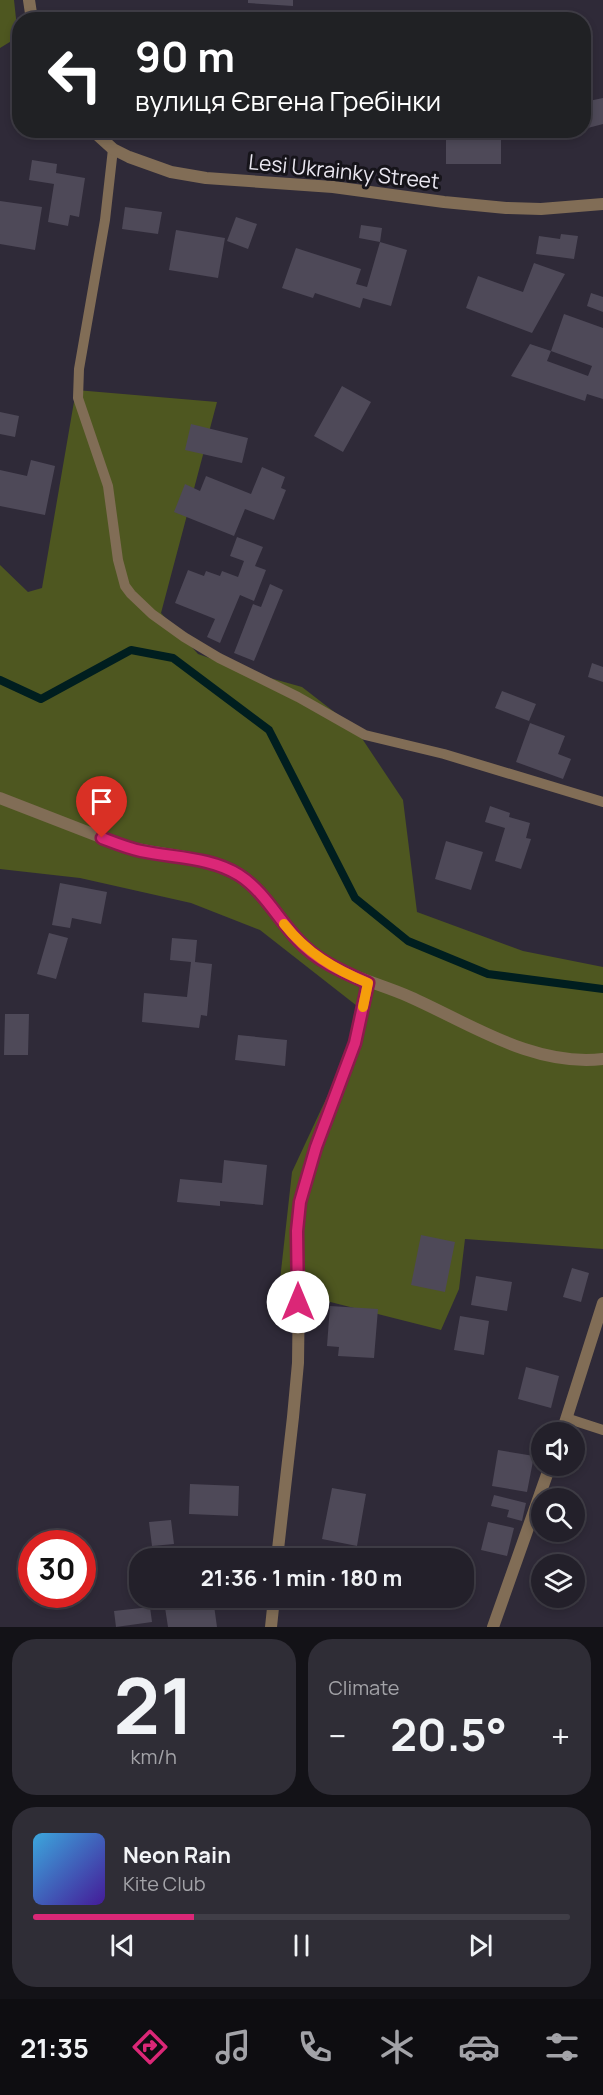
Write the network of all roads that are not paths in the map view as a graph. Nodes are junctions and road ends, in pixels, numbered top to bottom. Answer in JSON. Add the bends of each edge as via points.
{"nodes":[{"id":1,"x":101,"y":138,"type":"edge"},
{"id":2,"x":114,"y":149,"type":"junction"},
{"id":3,"x":603,"y":204,"type":"edge"},
{"id":4,"x":0,"y":798,"type":"edge"},
{"id":5,"x":603,"y":802,"type":"edge"},
{"id":6,"x":368,"y":983,"type":"junction"},
{"id":7,"x":603,"y":1059,"type":"edge"},
{"id":8,"x":603,"y":1303,"type":"edge"},
{"id":9,"x":567,"y":1418,"type":"junction"},
{"id":10,"x":566,"y":1422,"type":"edge"},
{"id":11,"x":603,"y":1431,"type":"edge"},
{"id":12,"x":546,"y":1476,"type":"edge"},
{"id":13,"x":278,"y":1548,"type":"edge"},
{"id":14,"x":273,"y":1608,"type":"edge"},
{"id":15,"x":271,"y":1627,"type":"edge"},
{"id":16,"x":493,"y":1627,"type":"edge"}],
"edges":[{"from":1,"to":2,"type":"street","name":"Lesi Ukrainky Street"},
{"from":2,"to":3,"type":"street","name":"Lesi Ukrainky Street","via":[[171,172],[206,178],[333,187],[497,208]]},
{"from":2,"to":5,"type":"lane","via":[[79,369],[78,398],[108,486],[125,586],[137,602],[184,637],[364,735],[444,754]]},
{"from":4,"to":6,"type":"street","via":[[121,845],[226,868],[258,891],[309,951]]},
{"from":6,"to":7,"type":"street","via":[[412,998],[532,1052],[567,1059]]},
{"from":6,"to":13,"type":"street","via":[[355,1043],[300,1202],[298,1363]]},
{"from":8,"to":9,"type":"street"},
{"from":9,"to":10,"type":"street"},
{"from":9,"to":11,"type":"lane"},
{"from":12,"to":16,"type":"street"},
{"from":14,"to":15,"type":"street"}]}
